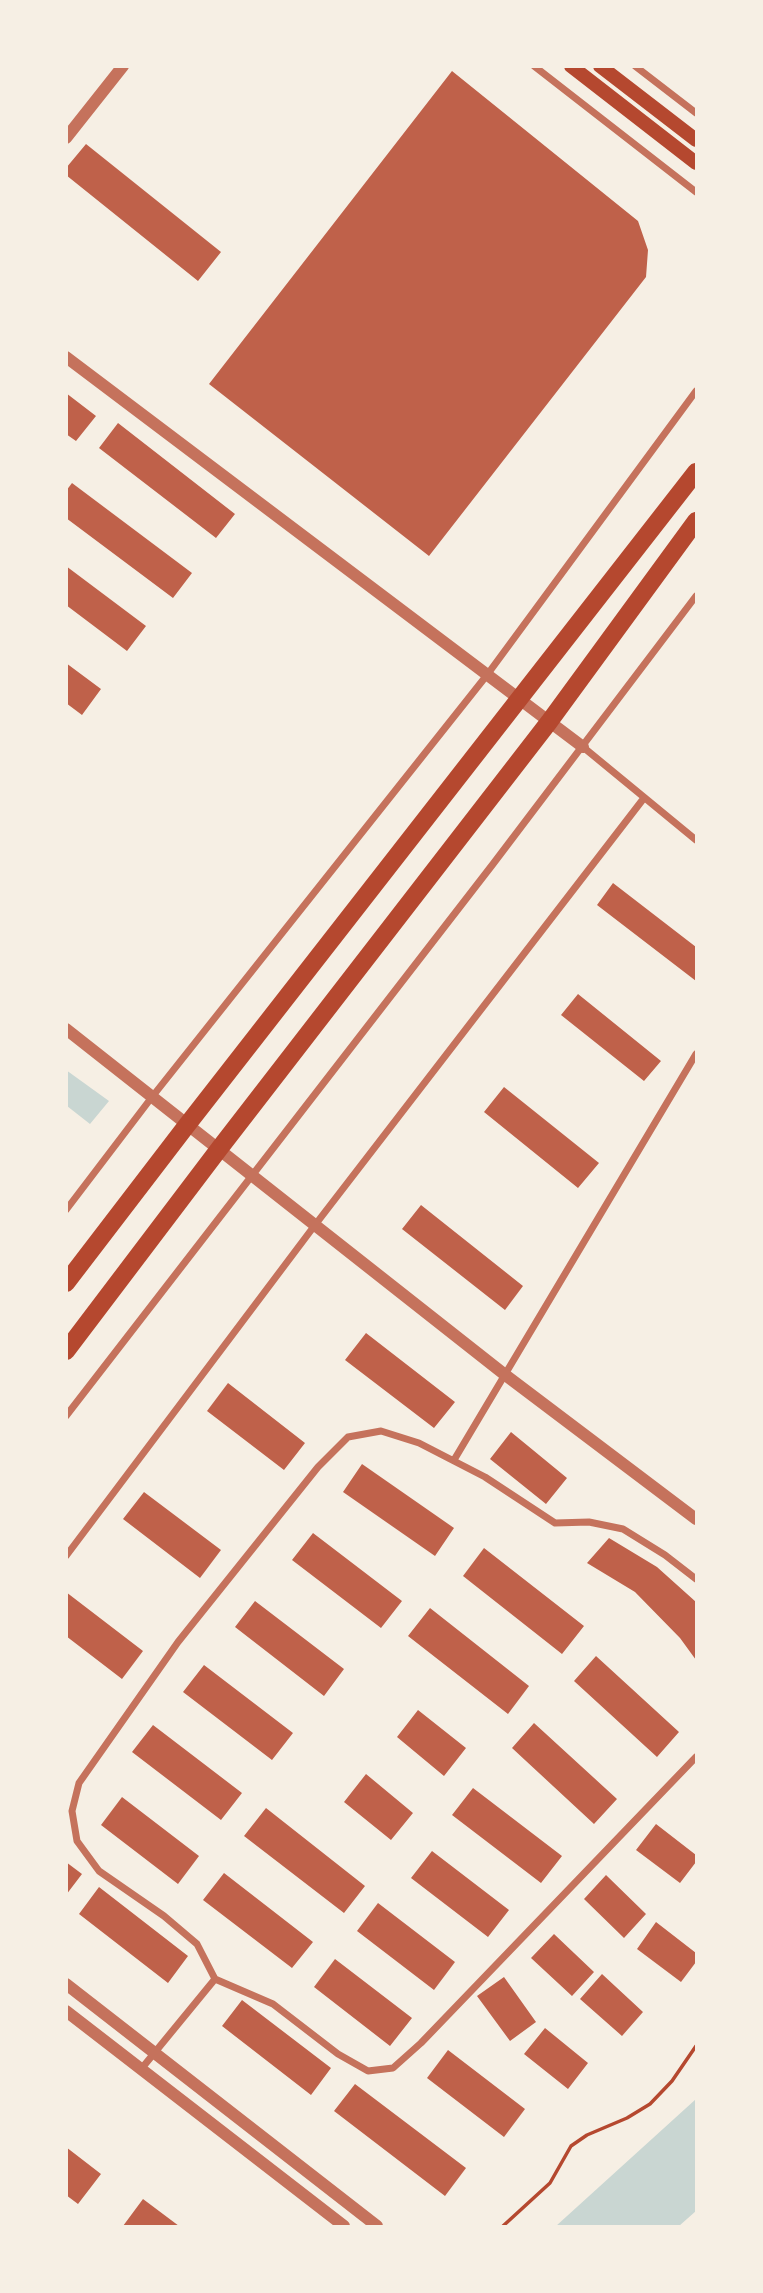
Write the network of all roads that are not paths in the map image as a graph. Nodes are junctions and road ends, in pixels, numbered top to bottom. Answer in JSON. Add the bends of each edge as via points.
{"nodes":[{"id":1,"x":123,"y":66,"type":"edge"},
{"id":2,"x":534,"y":66,"type":"edge"},
{"id":3,"x":571,"y":66,"type":"edge"},
{"id":4,"x":600,"y":66,"type":"edge"},
{"id":5,"x":635,"y":66,"type":"edge"},
{"id":6,"x":696,"y":113,"type":"edge"},
{"id":7,"x":66,"y":138,"type":"edge"},
{"id":8,"x":696,"y":139,"type":"edge"},
{"id":9,"x":696,"y":163,"type":"edge"},
{"id":10,"x":696,"y":192,"type":"edge"},
{"id":11,"x":66,"y":357,"type":"edge"},
{"id":12,"x":696,"y":391,"type":"edge"},
{"id":13,"x":696,"y":472,"type":"edge"},
{"id":14,"x":696,"y":521,"type":"edge"},
{"id":15,"x":696,"y":596,"type":"edge"},
{"id":16,"x":487,"y":675,"type":"junction"},
{"id":17,"x":520,"y":699,"type":"junction"},
{"id":18,"x":549,"y":722,"type":"junction"},
{"id":19,"x":583,"y":747,"type":"junction"},
{"id":20,"x":644,"y":798,"type":"junction"},
{"id":21,"x":696,"y":840,"type":"edge"},
{"id":22,"x":66,"y":1029,"type":"edge"},
{"id":23,"x":696,"y":1054,"type":"edge"},
{"id":24,"x":152,"y":1097,"type":"junction"},
{"id":25,"x":187,"y":1125,"type":"junction"},
{"id":26,"x":219,"y":1149,"type":"junction"},
{"id":27,"x":252,"y":1175,"type":"junction"},
{"id":28,"x":66,"y":1210,"type":"edge"},
{"id":29,"x":315,"y":1225,"type":"junction"},
{"id":30,"x":66,"y":1283,"type":"edge"},
{"id":31,"x":66,"y":1351,"type":"edge"},
{"id":32,"x":505,"y":1374,"type":"junction"},
{"id":33,"x":66,"y":1416,"type":"edge"},
{"id":34,"x":453,"y":1460,"type":"junction"},
{"id":35,"x":696,"y":1519,"type":"edge"},
{"id":36,"x":66,"y":1556,"type":"edge"},
{"id":37,"x":696,"y":1578,"type":"edge"},
{"id":38,"x":696,"y":1757,"type":"edge"},
{"id":39,"x":215,"y":1979,"type":"junction"},
{"id":40,"x":66,"y":1984,"type":"edge"},
{"id":41,"x":66,"y":2011,"type":"edge"},
{"id":42,"x":154,"y":2052,"type":"junction"},
{"id":43,"x":142,"y":2068,"type":"junction"},
{"id":44,"x":344,"y":2227,"type":"edge"},
{"id":45,"x":377,"y":2227,"type":"edge"}],
"edges":[{"from":1,"to":7,"type":"street"},
{"from":2,"to":10,"type":"street"},
{"from":3,"to":9,"type":"main road"},
{"from":4,"to":8,"type":"main road"},
{"from":5,"to":6,"type":"street"},
{"from":11,"to":16,"type":"street"},
{"from":12,"to":16,"type":"street"},
{"from":13,"to":17,"type":"main road"},
{"from":14,"to":18,"type":"main road"},
{"from":15,"to":19,"type":"street"},
{"from":16,"to":17,"type":"street"},
{"from":16,"to":24,"type":"street"},
{"from":17,"to":18,"type":"street"},
{"from":17,"to":25,"type":"main road"},
{"from":18,"to":19,"type":"street"},
{"from":18,"to":26,"type":"main road"},
{"from":19,"to":20,"type":"street"},
{"from":19,"to":27,"type":"street"},
{"from":20,"to":21,"type":"street"},
{"from":20,"to":29,"type":"street"},
{"from":22,"to":24,"type":"street"},
{"from":23,"to":32,"type":"street"},
{"from":24,"to":25,"type":"street"},
{"from":24,"to":28,"type":"street"},
{"from":25,"to":26,"type":"street"},
{"from":25,"to":30,"type":"main road"},
{"from":26,"to":27,"type":"street"},
{"from":26,"to":31,"type":"main road"},
{"from":27,"to":29,"type":"street"},
{"from":27,"to":33,"type":"street"},
{"from":29,"to":32,"type":"street"},
{"from":29,"to":36,"type":"street"},
{"from":32,"to":34,"type":"street"},
{"from":32,"to":35,"type":"street"},
{"from":34,"to":37,"type":"street","via":[[555,1523],[589,1522],[623,1529]]},
{"from":34,"to":39,"type":"street","via":[[381,1431],[348,1437],[318,1467],[202,1612],[79,1783],[72,1811],[77,1841],[99,1871],[197,1944]]},
{"from":38,"to":39,"type":"street","via":[[393,2068],[368,2071],[273,2004]]},
{"from":39,"to":42,"type":"street"},
{"from":40,"to":42,"type":"street"},
{"from":41,"to":43,"type":"street"},
{"from":42,"to":43,"type":"street"},
{"from":42,"to":45,"type":"street"},
{"from":43,"to":44,"type":"street"}]}
